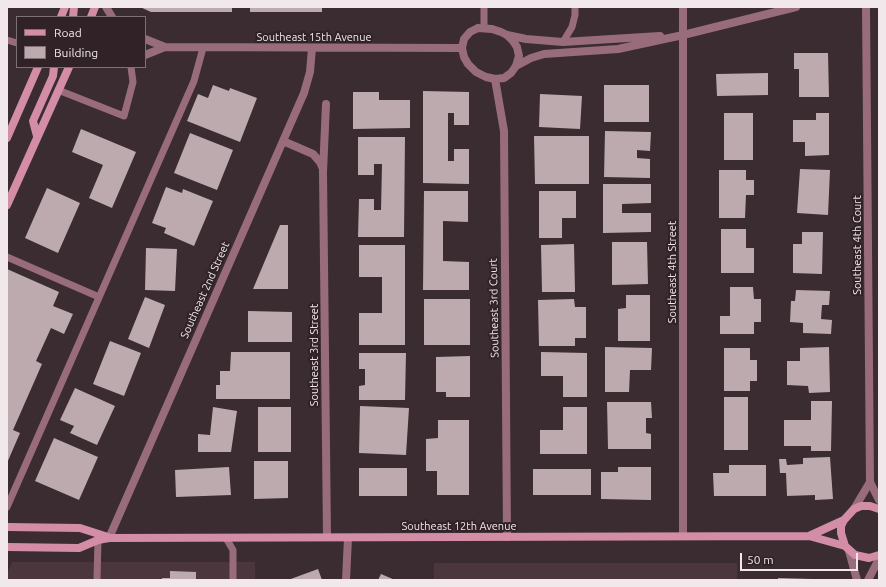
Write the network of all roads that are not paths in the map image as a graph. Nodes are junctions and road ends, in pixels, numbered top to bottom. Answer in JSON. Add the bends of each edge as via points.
{"nodes":[{"id":1,"x":106,"y":7,"type":"edge"},
{"id":2,"x":484,"y":7,"type":"edge"},
{"id":3,"x":575,"y":7,"type":"edge"},
{"id":4,"x":683,"y":7,"type":"edge"},
{"id":5,"x":796,"y":7,"type":"edge"},
{"id":6,"x":866,"y":7,"type":"edge"},
{"id":7,"x":111,"y":16,"type":"edge"},
{"id":8,"x":484,"y":28,"type":"junction"},
{"id":9,"x":507,"y":35,"type":"junction"},
{"id":10,"x":683,"y":35,"type":"junction"},
{"id":11,"x":146,"y":39,"type":"edge"},
{"id":12,"x":563,"y":42,"type":"junction"},
{"id":13,"x":165,"y":47,"type":"junction"},
{"id":14,"x":202,"y":48,"type":"junction"},
{"id":15,"x":312,"y":48,"type":"junction"},
{"id":16,"x":462,"y":48,"type":"junction"},
{"id":17,"x":146,"y":55,"type":"edge"},
{"id":18,"x":516,"y":66,"type":"junction"},
{"id":19,"x":38,"y":68,"type":"edge"},
{"id":20,"x":54,"y":68,"type":"edge"},
{"id":21,"x":69,"y":68,"type":"edge"},
{"id":22,"x":131,"y":68,"type":"edge"},
{"id":23,"x":495,"y":79,"type":"junction"},
{"id":24,"x":58,"y":90,"type":"junction"},
{"id":25,"x":326,"y":104,"type":"dead end"},
{"id":26,"x":37,"y":136,"type":"junction"},
{"id":27,"x":7,"y":138,"type":"edge"},
{"id":28,"x":283,"y":141,"type":"junction"},
{"id":29,"x":324,"y":172,"type":"junction"},
{"id":30,"x":7,"y":205,"type":"edge"},
{"id":31,"x":7,"y":257,"type":"edge"},
{"id":32,"x":99,"y":297,"type":"junction"},
{"id":33,"x":870,"y":482,"type":"junction"},
{"id":34,"x":879,"y":500,"type":"edge"},
{"id":35,"x":7,"y":507,"type":"edge"},
{"id":36,"x":879,"y":509,"type":"edge"},
{"id":37,"x":854,"y":510,"type":"junction"},
{"id":38,"x":844,"y":520,"type":"junction"},
{"id":39,"x":7,"y":527,"type":"edge"},
{"id":40,"x":683,"y":536,"type":"junction"},
{"id":41,"x":810,"y":536,"type":"junction"},
{"id":42,"x":508,"y":537,"type":"junction"},
{"id":43,"x":109,"y":538,"type":"junction"},
{"id":44,"x":226,"y":538,"type":"junction"},
{"id":45,"x":327,"y":538,"type":"junction"},
{"id":46,"x":348,"y":538,"type":"junction"},
{"id":47,"x":98,"y":540,"type":"junction"},
{"id":48,"x":7,"y":548,"type":"edge"},
{"id":49,"x":847,"y":549,"type":"junction"},
{"id":50,"x":879,"y":555,"type":"edge"},
{"id":51,"x":879,"y":559,"type":"edge"},
{"id":52,"x":97,"y":580,"type":"edge"},
{"id":53,"x":233,"y":580,"type":"edge"},
{"id":54,"x":346,"y":580,"type":"edge"},
{"id":55,"x":857,"y":580,"type":"edge"},
{"id":56,"x":868,"y":580,"type":"edge"}],
"edges":[{"from":1,"to":7,"type":"street"},
{"from":2,"to":8,"type":"lane"},
{"from":3,"to":12,"type":"lane","via":[[572,27]]},
{"from":4,"to":10,"type":"street","name":"Southeast 4th Street"},
{"from":5,"to":10,"type":"street"},
{"from":6,"to":33,"type":"street","name":"Southeast 4th Court"},
{"from":8,"to":9,"type":"street"},
{"from":8,"to":16,"type":"street","via":[[470,32],[464,39]]},
{"from":9,"to":12,"type":"street"},
{"from":9,"to":18,"type":"street","via":[[517,47]]},
{"from":10,"to":12,"type":"street"},
{"from":10,"to":18,"type":"street","via":[[618,49],[544,54]]},
{"from":10,"to":40,"type":"street","name":"Southeast 4th Street"},
{"from":11,"to":13,"type":"street","name":"Southeast 15th Avenue"},
{"from":13,"to":14,"type":"street","name":"Southeast 15th Avenue"},
{"from":13,"to":17,"type":"street","name":"Southeast 15th Avenue"},
{"from":14,"to":15,"type":"street","name":"Southeast 15th Avenue"},
{"from":14,"to":32,"type":"lane","via":[[194,81]]},
{"from":15,"to":16,"type":"street","name":"Southeast 15th Avenue"},
{"from":15,"to":28,"type":"street","name":"Southeast 2nd Street","via":[[308,83]]},
{"from":16,"to":23,"type":"street","via":[[468,64],[476,72]]},
{"from":18,"to":23,"type":"street","via":[[504,78]]},
{"from":19,"to":27,"type":"street"},
{"from":20,"to":26,"type":"street","via":[[53,76],[33,121]]},
{"from":21,"to":24,"type":"street"},
{"from":22,"to":24,"type":"lane","via":[[133,82],[124,116]]},
{"from":23,"to":42,"type":"street","name":"Southeast 3rd Court","via":[[504,131]]},
{"from":24,"to":26,"type":"street"},
{"from":25,"to":29,"type":"street","name":"Southeast 3rd Street"},
{"from":26,"to":30,"type":"street"},
{"from":28,"to":29,"type":"street","via":[[312,154],[320,162]]},
{"from":28,"to":43,"type":"street","name":"Southeast 2nd Street"},
{"from":29,"to":45,"type":"street","name":"Southeast 3rd Street"},
{"from":31,"to":32,"type":"lane"},
{"from":32,"to":35,"type":"lane"},
{"from":33,"to":34,"type":"street","name":"Southeast 4th Court"},
{"from":33,"to":37,"type":"street"},
{"from":36,"to":37,"type":"street","via":[[861,506]]},
{"from":37,"to":38,"type":"street","name":"Southeast 12th Avenue"},
{"from":38,"to":41,"type":"street","name":"Southeast 12th Avenue"},
{"from":38,"to":49,"type":"street","via":[[841,533]]},
{"from":39,"to":43,"type":"street","name":"Southeast 12th Avenue","via":[[80,528]]},
{"from":40,"to":41,"type":"street","name":"Southeast 12th Avenue"},
{"from":40,"to":42,"type":"street","name":"Southeast 12th Avenue"},
{"from":41,"to":49,"type":"street","name":"Southeast 12th Avenue"},
{"from":42,"to":46,"type":"street","name":"Southeast 12th Avenue"},
{"from":43,"to":44,"type":"street","name":"Southeast 12th Avenue"},
{"from":43,"to":47,"type":"street","name":"Southeast 12th Avenue"},
{"from":44,"to":45,"type":"street","name":"Southeast 12th Avenue"},
{"from":44,"to":53,"type":"lane","via":[[233,550]]},
{"from":45,"to":46,"type":"street","name":"Southeast 12th Avenue"},
{"from":46,"to":54,"type":"street"},
{"from":47,"to":48,"type":"street","name":"Southeast 12th Avenue","via":[[78,548]]},
{"from":47,"to":52,"type":"lane"},
{"from":49,"to":50,"type":"street","name":"Southeast 12th Avenue","via":[[862,558]]},
{"from":49,"to":55,"type":"street"},
{"from":51,"to":56,"type":"street"}]}
